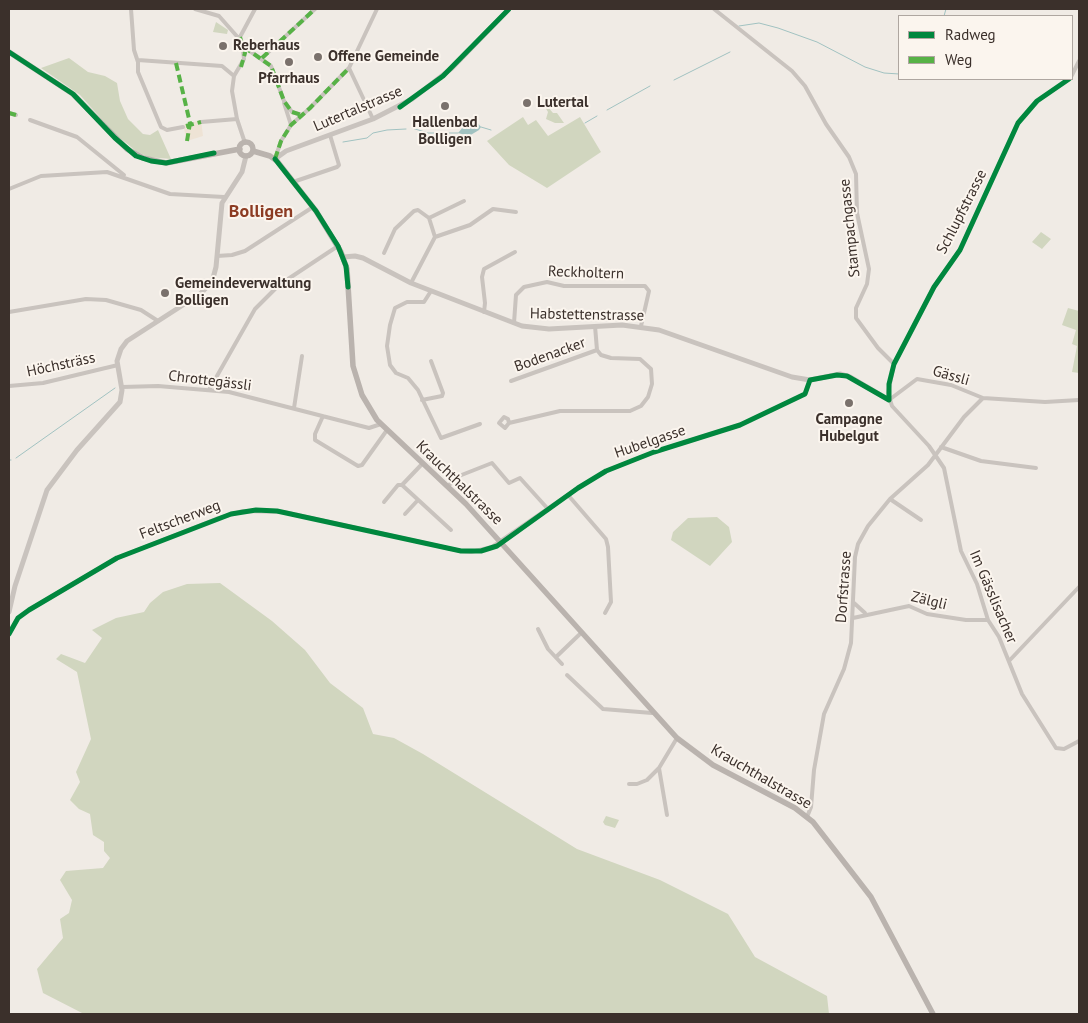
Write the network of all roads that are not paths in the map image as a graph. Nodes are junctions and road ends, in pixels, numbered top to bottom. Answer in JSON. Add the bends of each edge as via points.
{"nodes":[{"id":1,"x":131,"y":9,"type":"edge"},
{"id":2,"x":195,"y":9,"type":"edge"},
{"id":3,"x":255,"y":9,"type":"edge"},
{"id":4,"x":314,"y":9,"type":"edge"},
{"id":5,"x":377,"y":9,"type":"edge"},
{"id":6,"x":509,"y":9,"type":"edge"},
{"id":7,"x":714,"y":9,"type":"edge"},
{"id":8,"x":240,"y":38,"type":"junction"},
{"id":9,"x":244,"y":47,"type":"junction"},
{"id":10,"x":9,"y":52,"type":"edge"},
{"id":11,"x":256,"y":56,"type":"junction"},
{"id":12,"x":262,"y":58,"type":"junction"},
{"id":13,"x":244,"y":59,"type":"junction"},
{"id":14,"x":138,"y":60,"type":"junction"},
{"id":15,"x":1079,"y":61,"type":"edge"},
{"id":16,"x":349,"y":68,"type":"junction"},
{"id":17,"x":1073,"y":74,"type":"edge"},
{"id":18,"x":234,"y":76,"type":"junction"},
{"id":19,"x":1068,"y":80,"type":"edge"},
{"id":20,"x":284,"y":100,"type":"junction"},
{"id":21,"x":9,"y":113,"type":"edge"},
{"id":22,"x":302,"y":114,"type":"junction"},
{"id":23,"x":16,"y":115,"type":"dead end"},
{"id":24,"x":237,"y":119,"type":"junction"},
{"id":25,"x":373,"y":119,"type":"junction"},
{"id":26,"x":30,"y":120,"type":"dead end"},
{"id":27,"x":202,"y":122,"type":"dead end"},
{"id":28,"x":291,"y":125,"type":"junction"},
{"id":29,"x":183,"y":127,"type":"dead end"},
{"id":30,"x":330,"y":135,"type":"junction"},
{"id":31,"x":244,"y":143,"type":"junction"},
{"id":32,"x":240,"y":149,"type":"junction"},
{"id":33,"x":253,"y":150,"type":"junction"},
{"id":34,"x":246,"y":156,"type":"junction"},
{"id":35,"x":275,"y":159,"type":"junction"},
{"id":36,"x":126,"y":177,"type":"junction"},
{"id":37,"x":293,"y":182,"type":"junction"},
{"id":38,"x":9,"y":189,"type":"edge"},
{"id":39,"x":224,"y":197,"type":"junction"},
{"id":40,"x":464,"y":201,"type":"dead end"},
{"id":41,"x":312,"y":208,"type":"junction"},
{"id":42,"x":516,"y":212,"type":"dead end"},
{"id":43,"x":429,"y":218,"type":"junction"},
{"id":44,"x":435,"y":237,"type":"junction"},
{"id":45,"x":338,"y":246,"type":"junction"},
{"id":46,"x":515,"y":252,"type":"dead end"},
{"id":47,"x":384,"y":253,"type":"dead end"},
{"id":48,"x":217,"y":256,"type":"junction"},
{"id":49,"x":343,"y":257,"type":"junction"},
{"id":50,"x":411,"y":283,"type":"junction"},
{"id":51,"x":431,"y":291,"type":"junction"},
{"id":52,"x":9,"y":312,"type":"edge"},
{"id":53,"x":484,"y":312,"type":"junction"},
{"id":54,"x":158,"y":321,"type":"junction"},
{"id":55,"x":514,"y":323,"type":"junction"},
{"id":56,"x":595,"y":326,"type":"junction"},
{"id":57,"x":641,"y":326,"type":"junction"},
{"id":58,"x":597,"y":350,"type":"junction"},
{"id":59,"x":302,"y":356,"type":"dead end"},
{"id":60,"x":431,"y":361,"type":"dead end"},
{"id":61,"x":894,"y":364,"type":"junction"},
{"id":62,"x":118,"y":365,"type":"junction"},
{"id":63,"x":810,"y":380,"type":"junction"},
{"id":64,"x":511,"y":381,"type":"dead end"},
{"id":65,"x":9,"y":386,"type":"edge"},
{"id":66,"x":122,"y":387,"type":"junction"},
{"id":67,"x":209,"y":390,"type":"junction"},
{"id":68,"x":983,"y":398,"type":"junction"},
{"id":69,"x":422,"y":400,"type":"junction"},
{"id":70,"x":889,"y":400,"type":"junction"},
{"id":71,"x":1079,"y":400,"type":"edge"},
{"id":72,"x":294,"y":408,"type":"junction"},
{"id":73,"x":323,"y":416,"type":"junction"},
{"id":74,"x":509,"y":423,"type":"dead end"},
{"id":75,"x":381,"y":424,"type":"junction"},
{"id":76,"x":480,"y":424,"type":"dead end"},
{"id":77,"x":387,"y":430,"type":"junction"},
{"id":78,"x":941,"y":447,"type":"junction"},
{"id":79,"x":935,"y":455,"type":"junction"},
{"id":80,"x":423,"y":463,"type":"junction"},
{"id":81,"x":1036,"y":468,"type":"dead end"},
{"id":82,"x":402,"y":485,"type":"junction"},
{"id":83,"x":448,"y":486,"type":"junction"},
{"id":84,"x":568,"y":495,"type":"junction"},
{"id":85,"x":890,"y":499,"type":"junction"},
{"id":86,"x":418,"y":500,"type":"junction"},
{"id":87,"x":384,"y":502,"type":"dead end"},
{"id":88,"x":548,"y":509,"type":"junction"},
{"id":89,"x":405,"y":514,"type":"dead end"},
{"id":90,"x":921,"y":520,"type":"dead end"},
{"id":91,"x":451,"y":530,"type":"dead end"},
{"id":92,"x":501,"y":542,"type":"junction"},
{"id":93,"x":1079,"y":587,"type":"edge"},
{"id":94,"x":854,"y":603,"type":"junction"},
{"id":95,"x":9,"y":612,"type":"edge"},
{"id":96,"x":605,"y":613,"type":"dead end"},
{"id":97,"x":865,"y":614,"type":"junction"},
{"id":98,"x":853,"y":618,"type":"junction"},
{"id":99,"x":988,"y":620,"type":"junction"},
{"id":100,"x":538,"y":630,"type":"dead end"},
{"id":101,"x":581,"y":633,"type":"junction"},
{"id":102,"x":9,"y":634,"type":"edge"},
{"id":103,"x":556,"y":657,"type":"junction"},
{"id":104,"x":1009,"y":661,"type":"junction"},
{"id":105,"x":562,"y":664,"type":"dead end"},
{"id":106,"x":567,"y":675,"type":"dead end"},
{"id":107,"x":652,"y":713,"type":"junction"},
{"id":108,"x":676,"y":738,"type":"junction"},
{"id":109,"x":1079,"y":741,"type":"edge"},
{"id":110,"x":659,"y":768,"type":"junction"},
{"id":111,"x":629,"y":784,"type":"dead end"},
{"id":112,"x":666,"y":814,"type":"dead end"},
{"id":113,"x":807,"y":817,"type":"junction"},
{"id":114,"x":933,"y":1014,"type":"edge"}],
"edges":[{"from":1,"to":14,"type":"street","via":[[134,50]]},
{"from":2,"to":8,"type":"street","via":[[216,15]]},
{"from":3,"to":8,"type":"street"},
{"from":4,"to":12,"type":"street"},
{"from":5,"to":16,"type":"street"},
{"from":6,"to":25,"type":"street","name":"Lutertalstrasse","via":[[434,84],[402,106]]},
{"from":7,"to":61,"type":"street","name":"Stampachgasse","via":[[792,71],[805,86],[849,157],[856,174],[857,213],[869,269],[867,284],[856,308],[856,318]]},
{"from":8,"to":9,"type":"street"},
{"from":9,"to":11,"type":"street"},
{"from":9,"to":13,"type":"street"},
{"from":10,"to":32,"type":"main road","via":[[73,94],[127,149],[143,158],[166,163]]},
{"from":11,"to":12,"type":"street"},
{"from":11,"to":13,"type":"street"},
{"from":12,"to":20,"type":"street","via":[[272,67]]},
{"from":13,"to":18,"type":"street"},
{"from":14,"to":18,"type":"street","via":[[222,66]]},
{"from":14,"to":29,"type":"street","via":[[138,72],[161,127],[167,130]]},
{"from":15,"to":17,"type":"street"},
{"from":16,"to":22,"type":"street"},
{"from":16,"to":25,"type":"street"},
{"from":18,"to":24,"type":"street"},
{"from":19,"to":61,"type":"street","name":"Schlupfstrasse","via":[[1024,114],[960,250],[934,287]]},
{"from":20,"to":22,"type":"street","via":[[292,112]]},
{"from":20,"to":28,"type":"street"},
{"from":21,"to":23,"type":"street"},
{"from":22,"to":28,"type":"street"},
{"from":24,"to":27,"type":"street"},
{"from":24,"to":31,"type":"street"},
{"from":25,"to":30,"type":"street","name":"Lutertalstrasse"},
{"from":26,"to":36,"type":"street","via":[[77,138]]},
{"from":28,"to":35,"type":"street"},
{"from":30,"to":35,"type":"street","name":"Lutertalstrasse","via":[[286,151]]},
{"from":30,"to":37,"type":"street","via":[[337,167]]},
{"from":31,"to":32,"type":"main road"},
{"from":31,"to":33,"type":"main road","via":[[250,144]]},
{"from":32,"to":34,"type":"main road"},
{"from":33,"to":34,"type":"main road"},
{"from":33,"to":35,"type":"main road"},
{"from":34,"to":39,"type":"street","via":[[243,170]]},
{"from":35,"to":37,"type":"main road","name":"Krauchthalstrasse"},
{"from":36,"to":38,"type":"street","via":[[107,172],[48,175]]},
{"from":36,"to":39,"type":"street","via":[[175,195]]},
{"from":37,"to":41,"type":"main road","name":"Krauchthalstrasse"},
{"from":39,"to":48,"type":"street"},
{"from":40,"to":43,"type":"street"},
{"from":41,"to":45,"type":"main road","name":"Krauchthalstrasse"},
{"from":41,"to":48,"type":"street","via":[[245,251]]},
{"from":42,"to":44,"type":"street","via":[[493,209],[470,225]]},
{"from":43,"to":44,"type":"street"},
{"from":43,"to":47,"type":"street","via":[[418,210],[405,218]]},
{"from":44,"to":50,"type":"street"},
{"from":45,"to":49,"type":"main road","name":"Krauchthalstrasse"},
{"from":45,"to":67,"type":"street","via":[[279,285],[255,309]]},
{"from":46,"to":53,"type":"street","via":[[484,269]]},
{"from":48,"to":54,"type":"street","via":[[214,278],[207,289]]},
{"from":49,"to":50,"type":"street","name":"Habstettenstrasse","via":[[363,258]]},
{"from":49,"to":75,"type":"main road","name":"Krauchthalstrasse","via":[[348,281],[351,356],[366,403]]},
{"from":50,"to":51,"type":"street","name":"Habstettenstrasse"},
{"from":51,"to":53,"type":"street","name":"Habstettenstrasse"},
{"from":51,"to":69,"type":"street","via":[[424,302],[407,302],[395,308],[387,346],[390,365],[396,373],[408,378]]},
{"from":52,"to":54,"type":"street","via":[[86,299],[106,300],[142,310]]},
{"from":53,"to":55,"type":"street","name":"Habstettenstrasse"},
{"from":54,"to":62,"type":"street","via":[[125,343],[119,352]]},
{"from":55,"to":56,"type":"street","name":"Habstettenstrasse","via":[[543,329]]},
{"from":55,"to":57,"type":"street","name":"Reckholtern","via":[[516,295],[524,287],[547,282],[564,286],[645,286],[649,291]]},
{"from":56,"to":57,"type":"street","name":"Habstettenstrasse"},
{"from":56,"to":58,"type":"street","name":"Bodenacker"},
{"from":57,"to":63,"type":"street","name":"Habstettenstrasse","via":[[787,376]]},
{"from":58,"to":64,"type":"street","name":"Bodenacker"},
{"from":58,"to":74,"type":"street","name":"Bodenacker","via":[[611,358],[640,359],[646,363],[651,370],[652,384],[641,406],[630,411],[560,411]]},
{"from":59,"to":72,"type":"street"},
{"from":60,"to":69,"type":"street","via":[[443,392],[442,396]]},
{"from":61,"to":70,"type":"street","name":"Schlupfstrasse"},
{"from":62,"to":65,"type":"street","name":"Höchsträss","via":[[43,383]]},
{"from":62,"to":66,"type":"street"},
{"from":63,"to":70,"type":"street","name":"Habstettenstrasse","via":[[837,374],[847,376]]},
{"from":63,"to":84,"type":"street","name":"Hubelgasse","via":[[805,394],[746,423],[621,464]]},
{"from":66,"to":67,"type":"street","name":"Chrottegässli","via":[[147,385]]},
{"from":66,"to":95,"type":"street","via":[[117,408],[77,450],[44,494]]},
{"from":67,"to":72,"type":"street","name":"Chrottegässli"},
{"from":68,"to":70,"type":"street","name":"Gässli","via":[[952,385],[917,379]]},
{"from":68,"to":71,"type":"street","name":"Gässli","via":[[1045,402]]},
{"from":68,"to":78,"type":"street","name":"Dorfstrasse"},
{"from":69,"to":76,"type":"street","via":[[441,438]]},
{"from":70,"to":79,"type":"street"},
{"from":72,"to":73,"type":"street","name":"Chrottegässli"},
{"from":73,"to":75,"type":"street","name":"Chrottegässli","via":[[369,428]]},
{"from":73,"to":77,"type":"street","via":[[315,440],[358,466]]},
{"from":75,"to":77,"type":"main road","name":"Krauchthalstrasse"},
{"from":77,"to":80,"type":"main road","name":"Krauchthalstrasse"},
{"from":78,"to":79,"type":"street","name":"Dorfstrasse"},
{"from":78,"to":81,"type":"street","via":[[981,460]]},
{"from":79,"to":85,"type":"street","name":"Dorfstrasse"},
{"from":79,"to":99,"type":"street","name":"Im Gässlisacher","via":[[946,476],[961,551],[977,584]]},
{"from":80,"to":82,"type":"street"},
{"from":80,"to":83,"type":"main road","name":"Krauchthalstrasse"},
{"from":82,"to":86,"type":"street"},
{"from":82,"to":87,"type":"street","via":[[398,485]]},
{"from":83,"to":88,"type":"street","via":[[460,476],[492,463],[509,483],[520,478]]},
{"from":83,"to":92,"type":"main road","name":"Krauchthalstrasse"},
{"from":84,"to":88,"type":"street","name":"Hubelgasse"},
{"from":84,"to":96,"type":"street","via":[[606,539],[611,602]]},
{"from":85,"to":90,"type":"street"},
{"from":85,"to":94,"type":"street","name":"Dorfstrasse","via":[[872,519],[858,544]]},
{"from":86,"to":89,"type":"street"},
{"from":86,"to":91,"type":"street"},
{"from":88,"to":92,"type":"street","name":"Hubelgasse"},
{"from":92,"to":101,"type":"main road","name":"Krauchthalstrasse"},
{"from":92,"to":102,"type":"street","name":"Feltscherweg","via":[[480,551],[461,551],[284,512],[236,513],[117,558],[29,610],[18,618]]},
{"from":93,"to":104,"type":"street","name":"Im Gässlisacher"},
{"from":94,"to":97,"type":"street"},
{"from":94,"to":98,"type":"street","name":"Dorfstrasse"},
{"from":97,"to":98,"type":"street","name":"Zälgli"},
{"from":97,"to":99,"type":"street","name":"Zälgli","via":[[909,606],[927,614]]},
{"from":98,"to":113,"type":"street","name":"Dorfstrasse","via":[[848,658],[824,714]]},
{"from":99,"to":104,"type":"street","name":"Im Gässlisacher"},
{"from":100,"to":103,"type":"street"},
{"from":101,"to":103,"type":"street"},
{"from":101,"to":107,"type":"main road","name":"Krauchthalstrasse"},
{"from":103,"to":105,"type":"street"},
{"from":104,"to":109,"type":"street","name":"Im Gässlisacher","via":[[1022,694],[1058,749]]},
{"from":106,"to":107,"type":"street","via":[[603,709]]},
{"from":107,"to":108,"type":"main road","name":"Krauchthalstrasse"},
{"from":108,"to":110,"type":"street"},
{"from":108,"to":113,"type":"main road","name":"Krauchthalstrasse","via":[[713,765]]},
{"from":110,"to":111,"type":"street","via":[[647,780]]},
{"from":110,"to":112,"type":"street"},
{"from":113,"to":114,"type":"main road","name":"Krauchthalstrasse","via":[[872,897]]}]}
